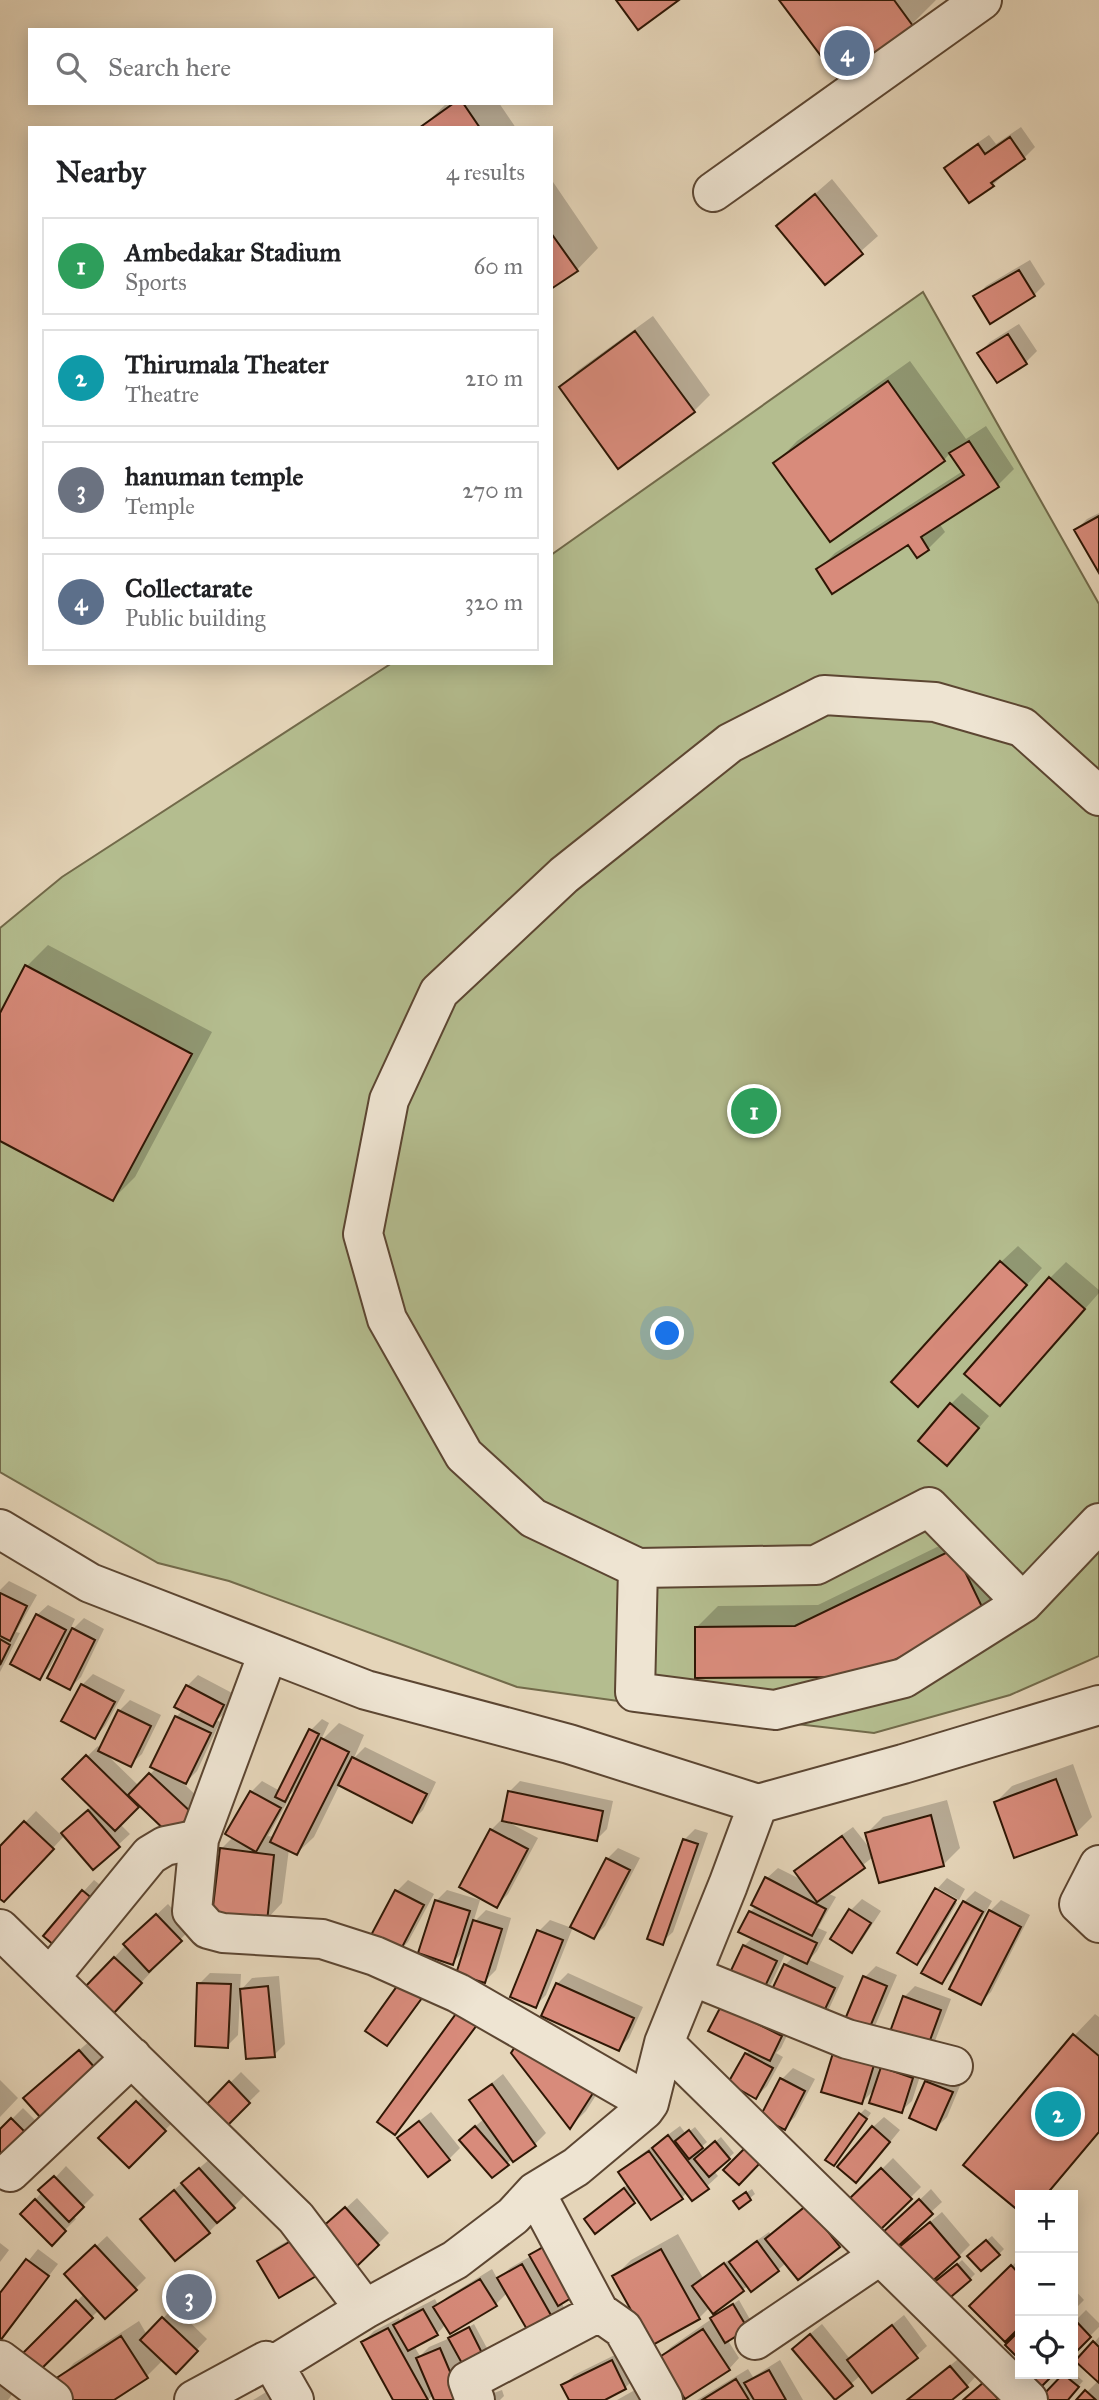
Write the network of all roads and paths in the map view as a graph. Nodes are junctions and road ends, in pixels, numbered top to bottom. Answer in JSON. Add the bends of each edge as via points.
{"nodes":[{"id":1,"x":982,"y":0,"type":"edge"},
{"id":2,"x":713,"y":192,"type":"dead end"},
{"id":3,"x":1099,"y":796,"type":"edge"},
{"id":4,"x":1099,"y":1523,"type":"edge"},
{"id":5,"x":0,"y":1529,"type":"edge"},
{"id":6,"x":638,"y":1568,"type":"junction"},
{"id":7,"x":1023,"y":1604,"type":"junction"},
{"id":8,"x":268,"y":1653,"type":"junction"},
{"id":9,"x":1099,"y":1705,"type":"edge"},
{"id":10,"x":758,"y":1804,"type":"junction"},
{"id":11,"x":199,"y":1839,"type":"junction"},
{"id":12,"x":1099,"y":1865,"type":"edge"},
{"id":13,"x":1099,"y":1923,"type":"edge"},
{"id":14,"x":0,"y":1929,"type":"edge"},
{"id":15,"x":51,"y":1976,"type":"junction"},
{"id":16,"x":692,"y":1976,"type":"junction"},
{"id":17,"x":664,"y":2043,"type":"junction"},
{"id":18,"x":132,"y":2057,"type":"junction"},
{"id":19,"x":953,"y":2066,"type":"dead end"},
{"id":20,"x":649,"y":2103,"type":"junction"},
{"id":21,"x":10,"y":2172,"type":"dead end"},
{"id":22,"x":535,"y":2192,"type":"junction"},
{"id":23,"x":879,"y":2256,"type":"junction"},
{"id":24,"x":365,"y":2309,"type":"junction"},
{"id":25,"x":599,"y":2312,"type":"junction"},
{"id":26,"x":755,"y":2340,"type":"dead end"},
{"id":27,"x":0,"y":2360,"type":"edge"},
{"id":28,"x":274,"y":2365,"type":"junction"},
{"id":29,"x":1022,"y":2398,"type":"edge"},
{"id":30,"x":53,"y":2400,"type":"edge"},
{"id":31,"x":194,"y":2400,"type":"edge"},
{"id":32,"x":294,"y":2400,"type":"edge"},
{"id":33,"x":475,"y":2400,"type":"edge"},
{"id":34,"x":663,"y":2400,"type":"edge"}],
"edges":[{"from":1,"to":2,"type":"street"},
{"from":3,"to":6,"type":"street","via":[[1021,727],[935,702],[824,695],[730,743],[564,876],[439,992],[389,1100],[363,1234],[387,1319],[464,1455],[533,1518]]},
{"from":4,"to":7,"type":"street"},
{"from":5,"to":8,"type":"street","via":[[90,1583]]},
{"from":6,"to":7,"type":"street","via":[[816,1565],[929,1507]]},
{"from":6,"to":7,"type":"street","via":[[635,1692],[775,1710],[904,1678]]},
{"from":8,"to":10,"type":"street","via":[[366,1690],[569,1744]]},
{"from":8,"to":11,"type":"street"},
{"from":9,"to":10,"type":"street"},
{"from":10,"to":16,"type":"street"},
{"from":11,"to":15,"type":"street","via":[[150,1854]]},
{"from":11,"to":20,"type":"street","via":[[192,1912],[208,1929],[322,1939],[375,1956],[458,1993]]},
{"from":12,"to":13,"type":"street","via":[[1079,1904]]},
{"from":14,"to":15,"type":"street"},
{"from":15,"to":18,"type":"street"},
{"from":16,"to":17,"type":"street"},
{"from":16,"to":19,"type":"street","via":[[847,2039]]},
{"from":17,"to":20,"type":"street"},
{"from":17,"to":23,"type":"street"},
{"from":18,"to":21,"type":"street"},
{"from":18,"to":24,"type":"street","via":[[296,2218]]},
{"from":20,"to":22,"type":"street","via":[[590,2157]]},
{"from":22,"to":24,"type":"street","via":[[513,2216],[456,2260]]},
{"from":22,"to":25,"type":"street"},
{"from":23,"to":26,"type":"street"},
{"from":23,"to":29,"type":"street"},
{"from":24,"to":28,"type":"street"},
{"from":25,"to":33,"type":"street","via":[[468,2381]]},
{"from":25,"to":34,"type":"street","via":[[623,2329]]},
{"from":27,"to":30,"type":"street"},
{"from":28,"to":31,"type":"street","via":[[266,2361]]},
{"from":28,"to":32,"type":"street"}]}
